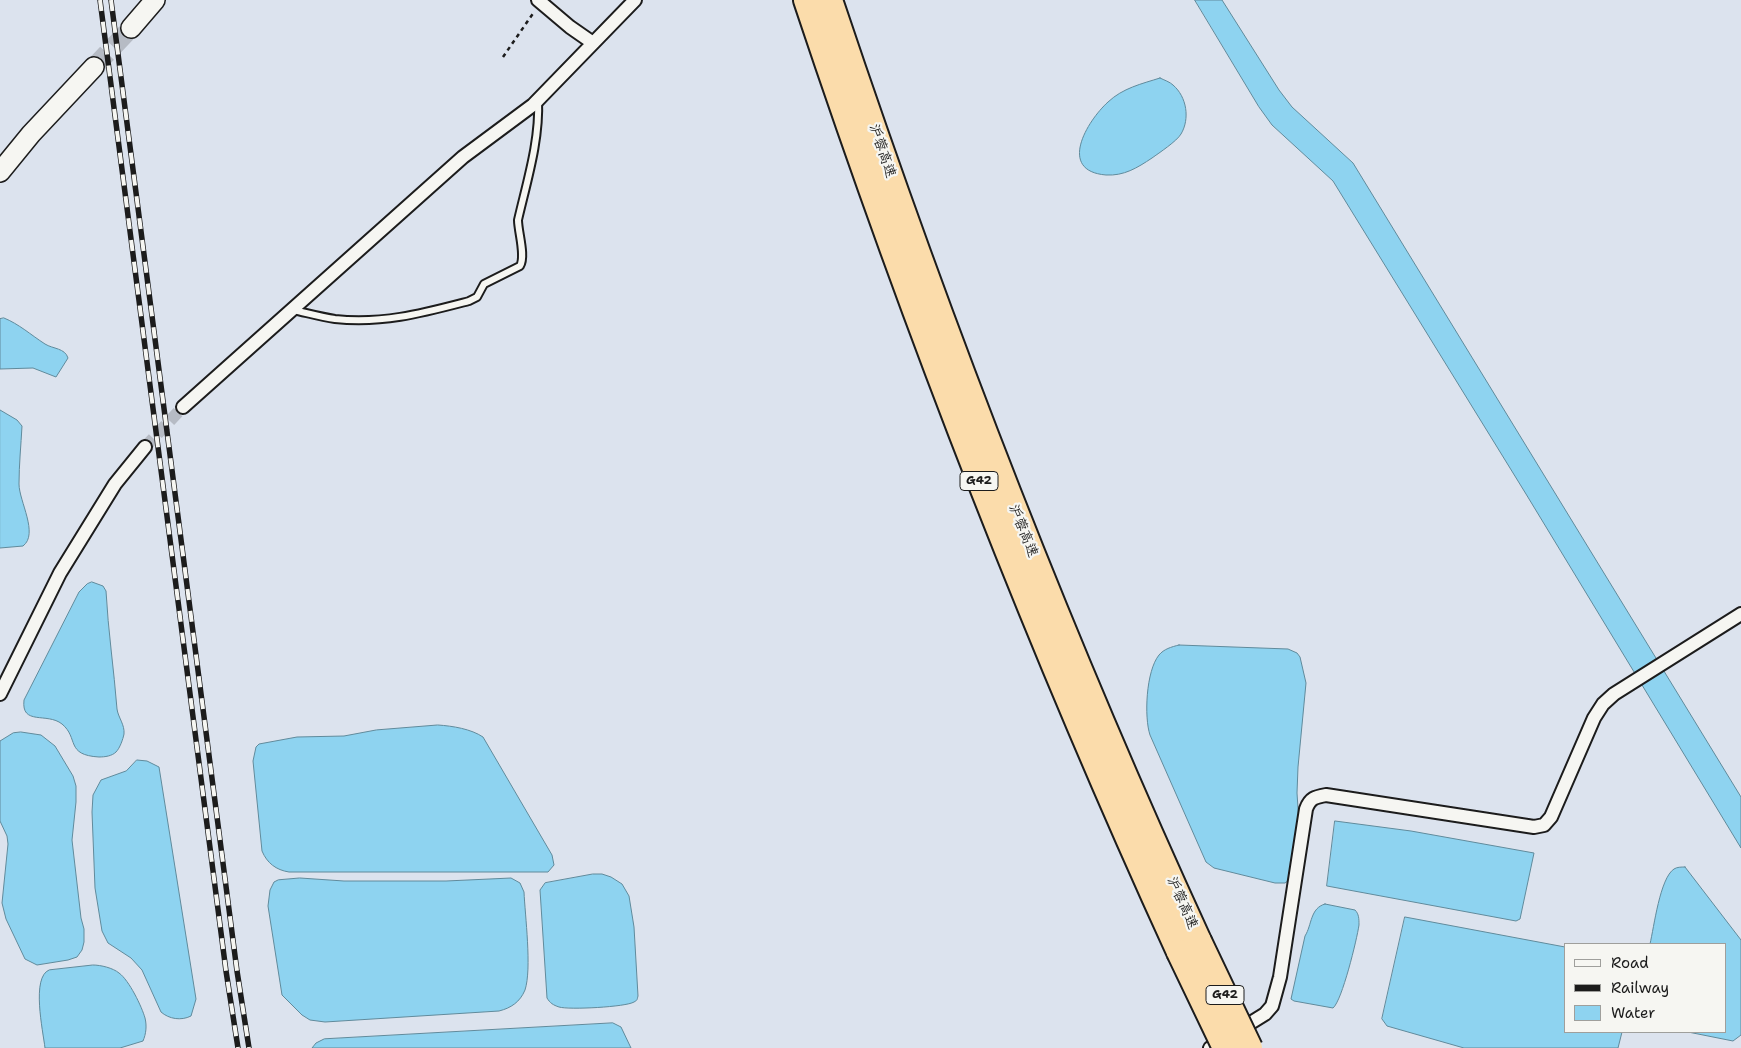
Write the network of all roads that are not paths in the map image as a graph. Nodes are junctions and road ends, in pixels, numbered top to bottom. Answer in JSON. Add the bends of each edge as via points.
{"nodes":[{"id":1,"x":155,"y":0,"type":"edge"},
{"id":2,"x":635,"y":0,"type":"edge"},
{"id":3,"x":806,"y":0,"type":"edge"},
{"id":4,"x":830,"y":0,"type":"edge"},
{"id":5,"x":539,"y":1,"type":"edge"},
{"id":6,"x":131,"y":28,"type":"tunnel mouth"},
{"id":7,"x":593,"y":43,"type":"junction"},
{"id":8,"x":94,"y":67,"type":"tunnel mouth"},
{"id":9,"x":538,"y":99,"type":"junction"},
{"id":10,"x":0,"y":172,"type":"edge"},
{"id":11,"x":292,"y":310,"type":"junction"},
{"id":12,"x":183,"y":407,"type":"tunnel mouth"},
{"id":13,"x":145,"y":447,"type":"tunnel mouth"},
{"id":14,"x":1741,"y":614,"type":"edge"},
{"id":15,"x":0,"y":694,"type":"edge"},
{"id":16,"x":1189,"y":946,"type":"junction"},
{"id":17,"x":1210,"y":1048,"type":"edge"},
{"id":18,"x":1225,"y":1048,"type":"edge"},
{"id":19,"x":1250,"y":1048,"type":"edge"}],
"edges":[{"from":1,"to":6,"type":"main road"},
{"from":2,"to":7,"type":"street"},
{"from":3,"to":16,"type":"highway","name":"沪蓉高速","number":"G42","via":[[901,274],[1048,654],[1129,840]]},
{"from":4,"to":16,"type":"highway","name":"沪蓉高速","number":"G42","via":[[922,266],[1016,513]]},
{"from":5,"to":7,"type":"street"},
{"from":7,"to":9,"type":"street"},
{"from":8,"to":10,"type":"main road"},
{"from":9,"to":11,"type":"street","via":[[463,157]]},
{"from":9,"to":11,"type":"lane","via":[[537,134],[518,220],[523,261],[520,266],[484,284],[477,297],[469,301],[407,317],[345,320]]},
{"from":11,"to":12,"type":"street"},
{"from":13,"to":15,"type":"street","via":[[116,484],[60,573]]},
{"from":14,"to":17,"type":"street","via":[[1603,704],[1551,817],[1544,825],[1534,827],[1326,795],[1311,800],[1306,809],[1280,977],[1272,1006],[1265,1014]]},
{"from":16,"to":18,"type":"highway","name":"沪蓉高速","number":"G42","bridge":true},
{"from":16,"to":19,"type":"highway","name":"沪蓉高速","number":"G42","bridge":true}]}
